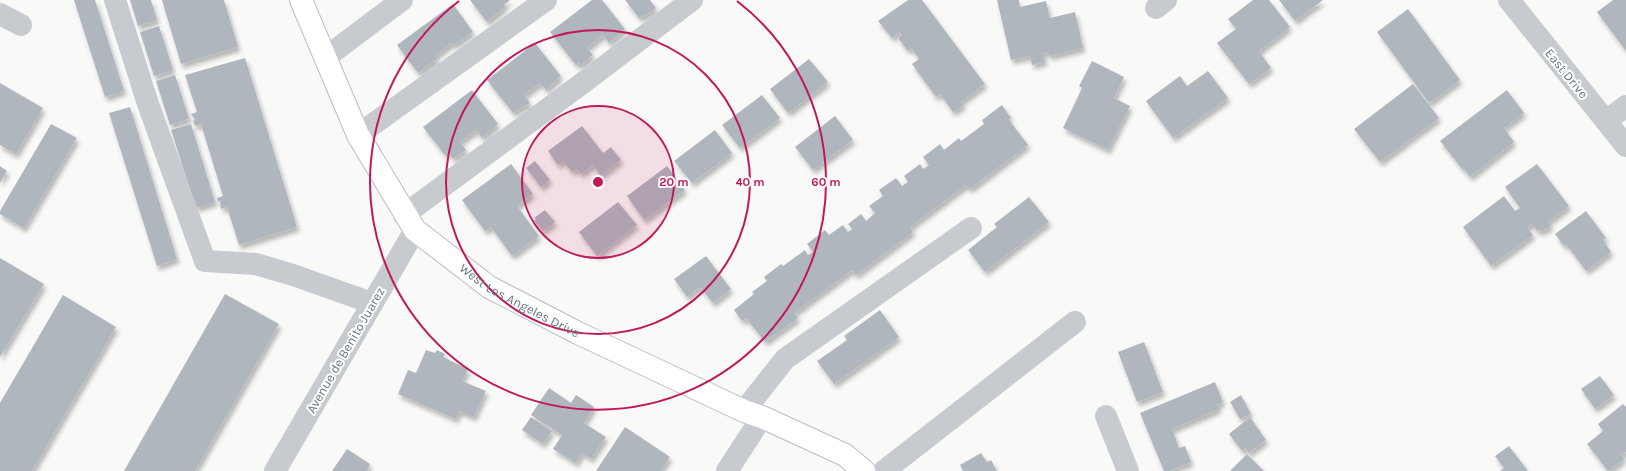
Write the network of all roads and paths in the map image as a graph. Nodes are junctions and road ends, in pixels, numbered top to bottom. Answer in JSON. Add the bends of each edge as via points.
{"nodes":[{"id":1,"x":115,"y":0,"type":"edge"},
{"id":2,"x":301,"y":0,"type":"edge"},
{"id":3,"x":402,"y":0,"type":"edge"},
{"id":4,"x":546,"y":0,"type":"edge"},
{"id":5,"x":692,"y":0,"type":"edge"},
{"id":6,"x":1509,"y":0,"type":"edge"},
{"id":7,"x":0,"y":14,"type":"edge"},
{"id":8,"x":21,"y":25,"type":"dead end"},
{"id":9,"x":325,"y":58,"type":"junction"},
{"id":10,"x":1626,"y":106,"type":"edge"},
{"id":11,"x":1606,"y":121,"type":"junction"},
{"id":12,"x":358,"y":135,"type":"junction"},
{"id":13,"x":1626,"y":146,"type":"edge"},
{"id":14,"x":410,"y":222,"type":"junction"},
{"id":15,"x":971,"y":228,"type":"dead end"},
{"id":16,"x":372,"y":303,"type":"junction"},
{"id":17,"x":1075,"y":322,"type":"dead end"},
{"id":18,"x":753,"y":414,"type":"junction"},
{"id":19,"x":1106,"y":416,"type":"dead end"},
{"id":20,"x":274,"y":471,"type":"edge"},
{"id":21,"x":727,"y":471,"type":"edge"},
{"id":22,"x":864,"y":471,"type":"edge"},
{"id":23,"x":884,"y":471,"type":"edge"},
{"id":24,"x":1128,"y":471,"type":"edge"}],
"edges":[{"from":1,"to":16,"type":"street","via":[[151,111],[205,261],[256,264]]},
{"from":2,"to":9,"type":"main road","name":"West Los Angeles Drive"},
{"from":3,"to":9,"type":"street"},
{"from":4,"to":12,"type":"street"},
{"from":5,"to":14,"type":"street","via":[[584,82]]},
{"from":6,"to":11,"type":"street","name":"East Drive"},
{"from":7,"to":8,"type":"street"},
{"from":9,"to":12,"type":"main road","name":"West Los Angeles Drive"},
{"from":10,"to":11,"type":"street"},
{"from":11,"to":13,"type":"street","name":"East Drive"},
{"from":12,"to":14,"type":"main road","name":"West Los Angeles Drive"},
{"from":14,"to":16,"type":"street","name":"Avenue de Benito Juarez"},
{"from":14,"to":18,"type":"main road","name":"West Los Angeles Drive","via":[[489,288],[578,333]]},
{"from":15,"to":18,"type":"street","via":[[785,359]]},
{"from":16,"to":20,"type":"street","name":"Avenue de Benito Juarez"},
{"from":17,"to":23,"type":"street"},
{"from":18,"to":21,"type":"street"},
{"from":18,"to":22,"type":"main road","name":"West Los Angeles Drive","via":[[845,456]]},
{"from":19,"to":24,"type":"street"}]}
